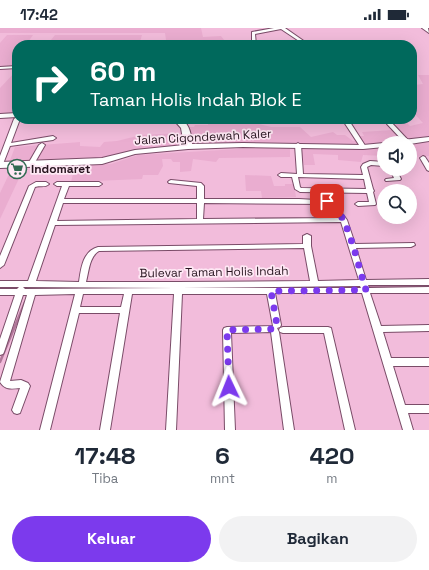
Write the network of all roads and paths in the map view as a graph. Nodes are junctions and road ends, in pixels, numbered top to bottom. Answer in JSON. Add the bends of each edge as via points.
{"nodes":[{"id":1,"x":281,"y":28,"type":"edge"},
{"id":2,"x":425,"y":28,"type":"edge"},
{"id":3,"x":257,"y":30,"type":"edge"},
{"id":4,"x":429,"y":31,"type":"edge"},
{"id":5,"x":247,"y":34,"type":"dead end"},
{"id":6,"x":252,"y":34,"type":"junction"},
{"id":7,"x":253,"y":40,"type":"edge"},
{"id":8,"x":300,"y":40,"type":"edge"},
{"id":9,"x":12,"y":67,"type":"edge"},
{"id":10,"x":0,"y":68,"type":"edge"},
{"id":11,"x":12,"y":115,"type":"edge"},
{"id":12,"x":0,"y":116,"type":"edge"},
{"id":13,"x":15,"y":124,"type":"edge"},
{"id":14,"x":183,"y":124,"type":"edge"},
{"id":15,"x":348,"y":124,"type":"edge"},
{"id":16,"x":390,"y":124,"type":"edge"},
{"id":17,"x":401,"y":136,"type":"edge"},
{"id":18,"x":53,"y":138,"type":"dead end"},
{"id":19,"x":429,"y":138,"type":"edge"},
{"id":20,"x":417,"y":140,"type":"edge"},
{"id":21,"x":7,"y":145,"type":"junction"},
{"id":22,"x":42,"y":145,"type":"dead end"},
{"id":23,"x":298,"y":145,"type":"junction"},
{"id":24,"x":377,"y":146,"type":"edge"},
{"id":25,"x":188,"y":147,"type":"junction"},
{"id":26,"x":363,"y":147,"type":"junction"},
{"id":27,"x":423,"y":158,"type":"dead end"},
{"id":28,"x":0,"y":164,"type":"edge"},
{"id":29,"x":31,"y":164,"type":"junction"},
{"id":30,"x":377,"y":164,"type":"edge"},
{"id":31,"x":429,"y":170,"type":"edge"},
{"id":32,"x":281,"y":175,"type":"dead end"},
{"id":33,"x":298,"y":176,"type":"junction"},
{"id":34,"x":396,"y":176,"type":"edge"},
{"id":35,"x":367,"y":177,"type":"junction"},
{"id":36,"x":388,"y":180,"type":"dead end"},
{"id":37,"x":172,"y":182,"type":"dead end"},
{"id":38,"x":46,"y":184,"type":"dead end"},
{"id":39,"x":57,"y":184,"type":"dead end"},
{"id":40,"x":66,"y":184,"type":"junction"},
{"id":41,"x":99,"y":184,"type":"dead end"},
{"id":42,"x":371,"y":191,"type":"junction"},
{"id":43,"x":61,"y":201,"type":"junction"},
{"id":44,"x":200,"y":201,"type":"junction"},
{"id":45,"x":358,"y":204,"type":"dead end"},
{"id":46,"x":344,"y":220,"type":"junction"},
{"id":47,"x":200,"y":221,"type":"junction"},
{"id":48,"x":53,"y":223,"type":"junction"},
{"id":49,"x":307,"y":236,"type":"dead end"},
{"id":50,"x":411,"y":245,"type":"dead end"},
{"id":51,"x":307,"y":246,"type":"junction"},
{"id":52,"x":353,"y":246,"type":"junction"},
{"id":53,"x":0,"y":265,"type":"edge"},
{"id":54,"x":314,"y":282,"type":"junction"},
{"id":55,"x":429,"y":282,"type":"edge"},
{"id":56,"x":0,"y":284,"type":"edge"},
{"id":57,"x":365,"y":286,"type":"junction"},
{"id":58,"x":24,"y":288,"type":"junction"},
{"id":59,"x":81,"y":288,"type":"junction"},
{"id":60,"x":178,"y":288,"type":"junction"},
{"id":61,"x":429,"y":290,"type":"edge"},
{"id":62,"x":271,"y":291,"type":"junction"},
{"id":63,"x":0,"y":292,"type":"edge"},
{"id":64,"x":128,"y":292,"type":"junction"},
{"id":65,"x":76,"y":310,"type":"junction"},
{"id":66,"x":125,"y":310,"type":"junction"},
{"id":67,"x":429,"y":328,"type":"edge"},
{"id":68,"x":277,"y":329,"type":"junction"},
{"id":69,"x":377,"y":329,"type":"junction"},
{"id":70,"x":2,"y":338,"type":"edge"},
{"id":71,"x":0,"y":352,"type":"edge"},
{"id":72,"x":387,"y":362,"type":"junction"},
{"id":73,"x":429,"y":362,"type":"edge"},
{"id":74,"x":402,"y":409,"type":"junction"},
{"id":75,"x":17,"y":410,"type":"dead end"},
{"id":76,"x":429,"y":410,"type":"edge"},
{"id":77,"x":45,"y":430,"type":"edge"},
{"id":78,"x":106,"y":430,"type":"edge"},
{"id":79,"x":171,"y":430,"type":"edge"},
{"id":80,"x":230,"y":430,"type":"edge"},
{"id":81,"x":289,"y":430,"type":"edge"},
{"id":82,"x":350,"y":430,"type":"edge"},
{"id":83,"x":408,"y":430,"type":"edge"}],
"edges":[{"from":1,"to":3,"type":"street"},
{"from":1,"to":8,"type":"street"},
{"from":2,"to":4,"type":"street"},
{"from":3,"to":6,"type":"street"},
{"from":5,"to":6,"type":"street"},
{"from":6,"to":7,"type":"street"},
{"from":9,"to":10,"type":"street"},
{"from":11,"to":12,"type":"main road"},
{"from":13,"to":21,"type":"street"},
{"from":14,"to":25,"type":"main road","via":[[187,131]]},
{"from":15,"to":26,"type":"street"},
{"from":16,"to":17,"type":"street"},
{"from":18,"to":21,"type":"street"},
{"from":19,"to":20,"type":"main road"},
{"from":21,"to":28,"type":"street"},
{"from":22,"to":29,"type":"street"},
{"from":23,"to":25,"type":"main road","name":"Jalan Cigondewah Kaler"},
{"from":23,"to":26,"type":"main road","name":"Jalan Cigondewah Kaler"},
{"from":23,"to":33,"type":"street"},
{"from":24,"to":26,"type":"main road","name":"Jalan Cigondewah Kaler"},
{"from":25,"to":29,"type":"main road","name":"Jalan Cigondewah Kaler","via":[[135,152],[102,160]]},
{"from":27,"to":31,"type":"street"},
{"from":28,"to":29,"type":"main road","name":"Jalan Cigondewah Kaler"},
{"from":30,"to":35,"type":"street","via":[[365,164]]},
{"from":32,"to":33,"type":"street"},
{"from":33,"to":35,"type":"street"},
{"from":33,"to":42,"type":"street","via":[[297,188],[300,190]]},
{"from":34,"to":36,"type":"street","via":[[398,179]]},
{"from":35,"to":42,"type":"street"},
{"from":37,"to":44,"type":"street","via":[[199,184]]},
{"from":38,"to":53,"type":"street","via":[[32,186]]},
{"from":39,"to":40,"type":"street"},
{"from":40,"to":41,"type":"street"},
{"from":40,"to":43,"type":"street"},
{"from":42,"to":45,"type":"street","via":[[372,205]]},
{"from":43,"to":44,"type":"street"},
{"from":43,"to":48,"type":"street"},
{"from":44,"to":46,"type":"street","via":[[327,201],[335,206]]},
{"from":44,"to":47,"type":"street"},
{"from":46,"to":47,"type":"street"},
{"from":46,"to":52,"type":"street"},
{"from":47,"to":48,"type":"street"},
{"from":48,"to":58,"type":"street"},
{"from":49,"to":51,"type":"street"},
{"from":50,"to":52,"type":"street"},
{"from":51,"to":54,"type":"street"},
{"from":51,"to":59,"type":"street","via":[[98,249],[90,253]]},
{"from":52,"to":57,"type":"street"},
{"from":54,"to":57,"type":"street","name":"Bulevar Taman Holis Indah"},
{"from":54,"to":60,"type":"street","name":"Bulevar Taman Holis Indah"},
{"from":55,"to":57,"type":"street","name":"Bulevar Taman Holis Indah"},
{"from":56,"to":58,"type":"street","name":"Bulevar Taman Holis Indah"},
{"from":57,"to":61,"type":"street","name":"Bulevar Taman Holis Indah"},
{"from":57,"to":62,"type":"street","name":"Bulevar Taman Holis Indah"},
{"from":57,"to":69,"type":"street"},
{"from":58,"to":59,"type":"street","name":"Bulevar Taman Holis Indah"},
{"from":58,"to":63,"type":"street","name":"Bulevar Taman Holis Indah"},
{"from":58,"to":70,"type":"street"},
{"from":58,"to":75,"type":"street","via":[[5,382],[8,385],[25,386]]},
{"from":59,"to":60,"type":"street","name":"Bulevar Taman Holis Indah"},
{"from":59,"to":64,"type":"street","name":"Bulevar Taman Holis Indah"},
{"from":59,"to":65,"type":"street"},
{"from":60,"to":62,"type":"street","name":"Bulevar Taman Holis Indah"},
{"from":60,"to":64,"type":"street","name":"Bulevar Taman Holis Indah"},
{"from":60,"to":79,"type":"street"},
{"from":62,"to":68,"type":"street"},
{"from":64,"to":66,"type":"street"},
{"from":65,"to":66,"type":"street"},
{"from":65,"to":77,"type":"street"},
{"from":66,"to":78,"type":"street"},
{"from":67,"to":69,"type":"street"},
{"from":68,"to":80,"type":"street","via":[[227,330]]},
{"from":68,"to":81,"type":"street"},
{"from":68,"to":82,"type":"street","via":[[328,330]]},
{"from":69,"to":72,"type":"street"},
{"from":70,"to":71,"type":"street"},
{"from":72,"to":73,"type":"street"},
{"from":72,"to":74,"type":"street"},
{"from":74,"to":76,"type":"street"},
{"from":74,"to":83,"type":"street"}]}
